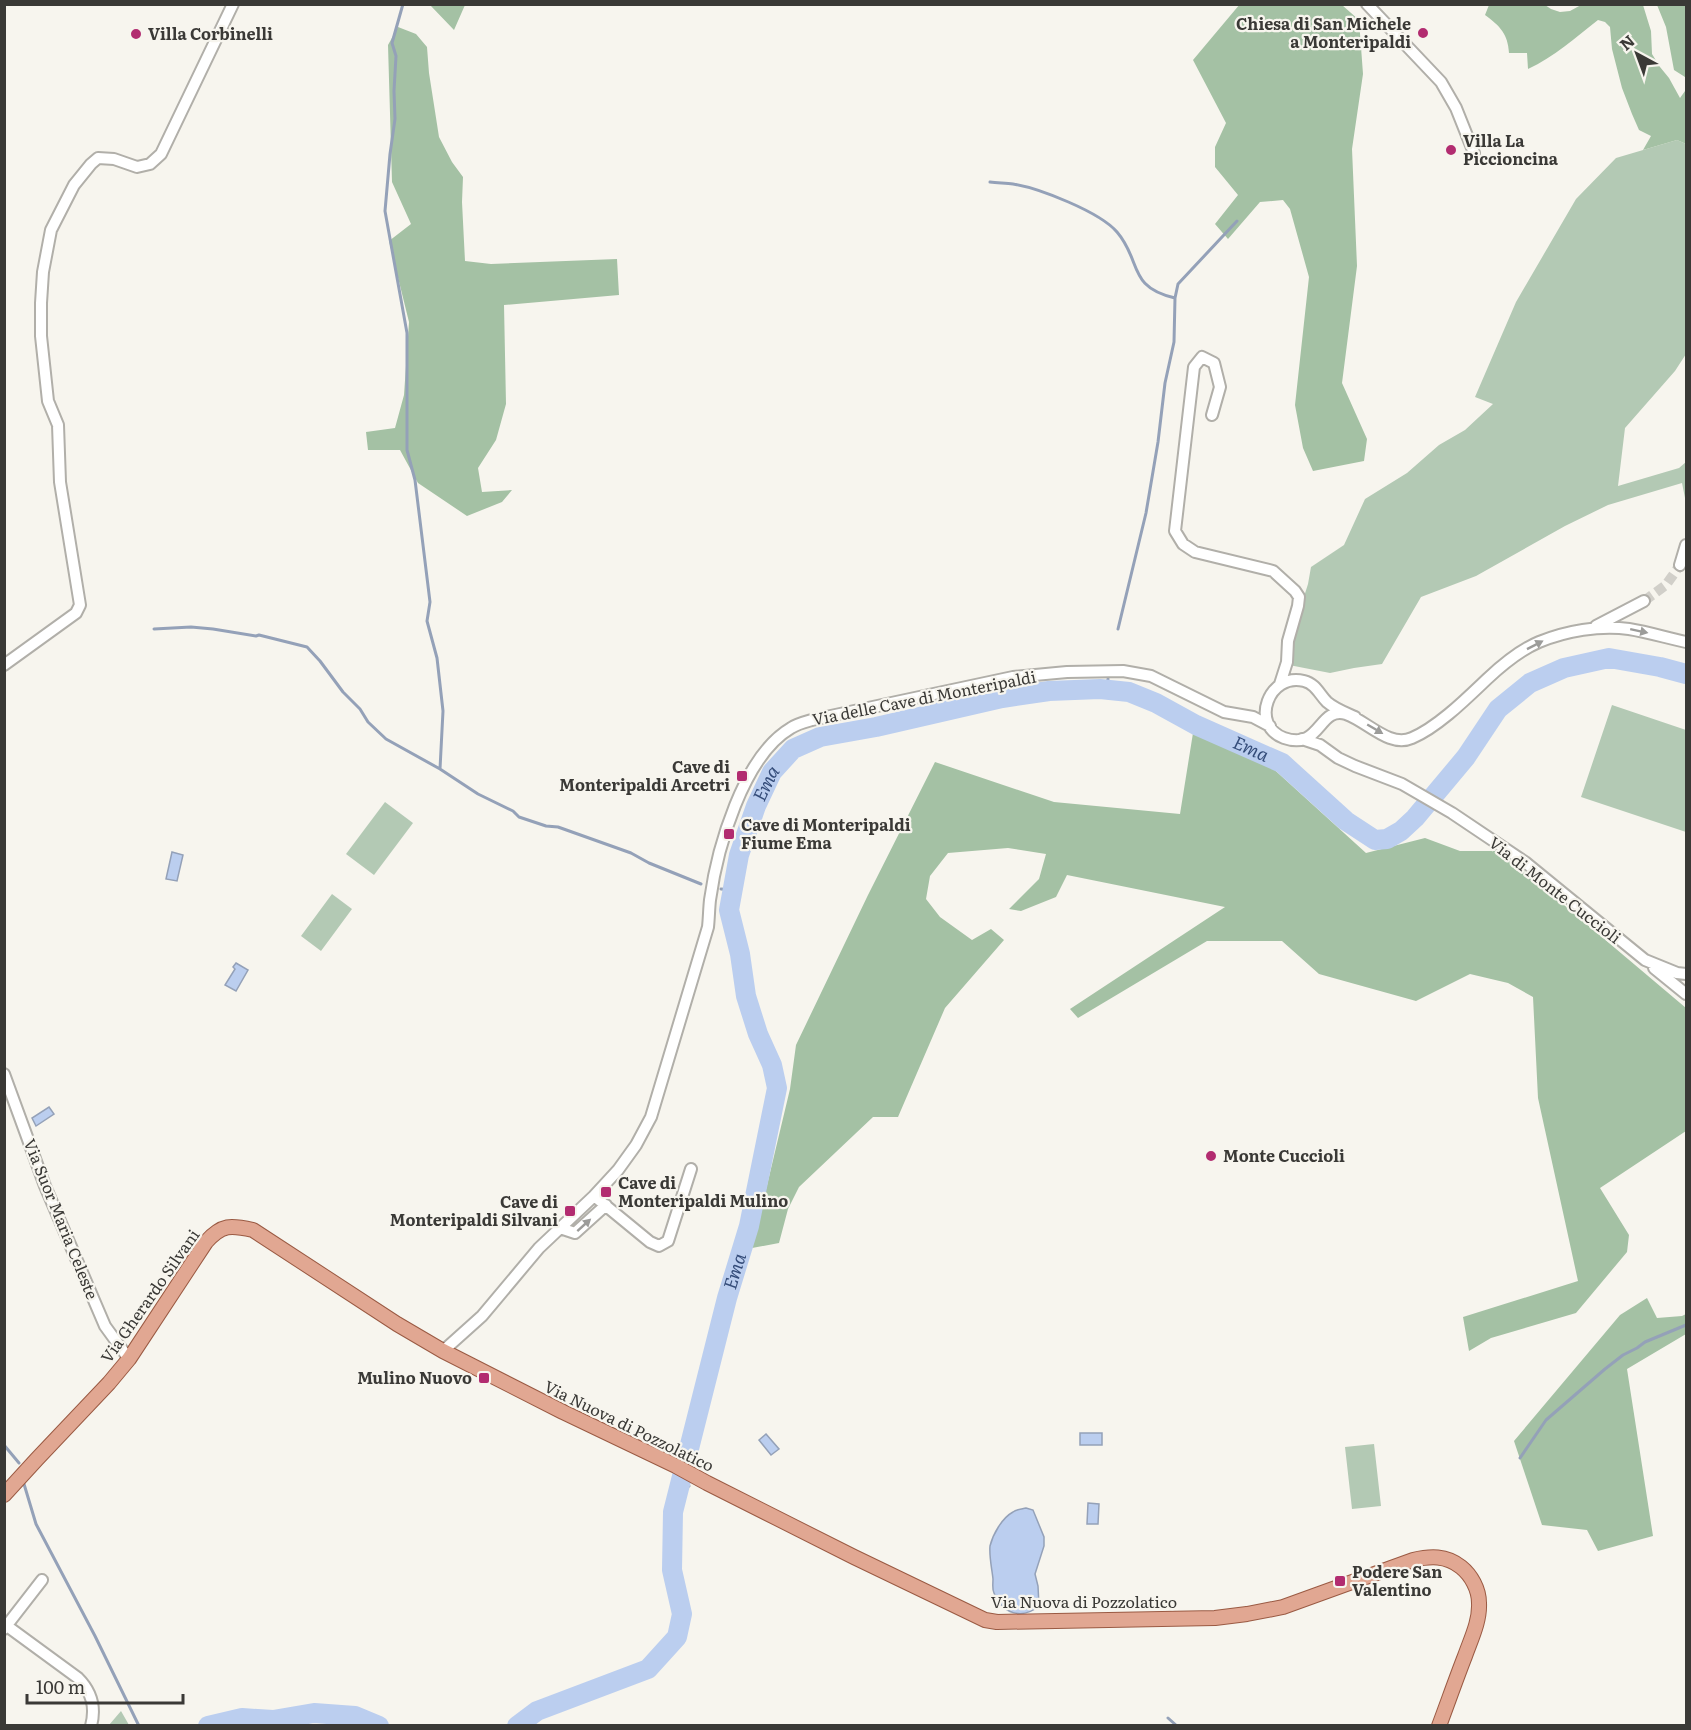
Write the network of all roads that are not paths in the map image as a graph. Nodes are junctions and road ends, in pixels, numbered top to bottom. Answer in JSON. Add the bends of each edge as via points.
{"nodes":[{"id":1,"x":233,"y":4,"type":"edge"},
{"id":2,"x":1367,"y":4,"type":"edge"},
{"id":3,"x":1474,"y":153,"type":"dead end"},
{"id":4,"x":1212,"y":415,"type":"dead end"},
{"id":5,"x":1686,"y":545,"type":"edge"},
{"id":6,"x":1680,"y":565,"type":"dead end"},
{"id":7,"x":1644,"y":601,"type":"tunnel mouth"},
{"id":8,"x":1590,"y":629,"type":"junction"},
{"id":9,"x":1686,"y":642,"type":"edge"},
{"id":10,"x":1287,"y":662,"type":"junction"},
{"id":11,"x":4,"y":665,"type":"edge"},
{"id":12,"x":1297,"y":680,"type":"junction"},
{"id":13,"x":1280,"y":684,"type":"junction"},
{"id":14,"x":1321,"y":694,"type":"junction"},
{"id":15,"x":1265,"y":708,"type":"junction"},
{"id":16,"x":1244,"y":715,"type":"junction"},
{"id":17,"x":1355,"y":717,"type":"junction"},
{"id":18,"x":1323,"y":721,"type":"junction"},
{"id":19,"x":1270,"y":726,"type":"junction"},
{"id":20,"x":1302,"y":739,"type":"junction"},
{"id":21,"x":1330,"y":750,"type":"junction"},
{"id":22,"x":1645,"y":960,"type":"junction"},
{"id":23,"x":1686,"y":974,"type":"edge"},
{"id":24,"x":1686,"y":994,"type":"edge"},
{"id":25,"x":4,"y":1074,"type":"edge"},
{"id":26,"x":691,"y":1170,"type":"dead end"},
{"id":27,"x":594,"y":1196,"type":"junction"},
{"id":28,"x":606,"y":1205,"type":"junction"},
{"id":29,"x":560,"y":1228,"type":"junction"},
{"id":30,"x":443,"y":1352,"type":"junction"},
{"id":31,"x":129,"y":1359,"type":"junction"},
{"id":32,"x":4,"y":1495,"type":"edge"},
{"id":33,"x":42,"y":1580,"type":"dead end"},
{"id":34,"x":6,"y":1628,"type":"edge"},
{"id":35,"x":91,"y":1725,"type":"edge"},
{"id":36,"x":1439,"y":1725,"type":"edge"}],
"edges":[{"from":1,"to":11,"type":"street","via":[[161,154],[150,164],[136,166],[98,158],[74,184],[51,230],[43,272],[41,336],[48,401],[58,425],[60,482],[80,605],[76,613]]},
{"from":2,"to":3,"type":"street","via":[[1441,82]]},
{"from":4,"to":10,"type":"street","via":[[1220,387],[1214,363],[1202,357],[1194,367],[1175,531],[1183,544],[1195,552],[1274,571],[1295,591],[1298,606],[1288,641]]},
{"from":5,"to":6,"type":"street"},
{"from":7,"to":8,"type":"street"},
{"from":8,"to":9,"type":"street","one_way":true,"via":[[1628,629]]},
{"from":17,"to":8,"type":"street","one_way":true,"via":[[1391,739],[1409,739],[1424,732],[1502,665],[1538,642]]},
{"from":10,"to":12,"type":"street"},
{"from":10,"to":13,"type":"street"},
{"from":12,"to":13,"type":"street"},
{"from":12,"to":14,"type":"street","via":[[1312,685]]},
{"from":13,"to":15,"type":"street","via":[[1269,695]]},
{"from":14,"to":17,"type":"street","via":[[1329,704]]},
{"from":14,"to":18,"type":"street"},
{"from":15,"to":16,"type":"street"},
{"from":15,"to":19,"type":"street"},
{"from":16,"to":19,"type":"street","name":"Via delle Cave di Monteripaldi"},
{"from":16,"to":27,"type":"street","name":"Via delle Cave di Monteripaldi","via":[[1214,708],[1150,676],[1123,671],[1067,672],[1014,677],[910,698],[790,728],[759,761],[731,814],[718,859],[708,927],[651,1117],[624,1162]]},
{"from":17,"to":18,"type":"street","via":[[1338,713]]},
{"from":18,"to":20,"type":"street","via":[[1315,733]]},
{"from":18,"to":21,"type":"street","via":[[1322,734]]},
{"from":19,"to":20,"type":"street","name":"Via delle Cave di Monteripaldi","via":[[1287,739]]},
{"from":20,"to":21,"type":"street","name":"Via di Monte Cuccioli"},
{"from":21,"to":22,"type":"street","name":"Via di Monte Cuccioli","via":[[1338,758],[1402,784],[1452,813],[1525,862]]},
{"from":22,"to":23,"type":"street","name":"Via di Monte Cuccioli"},
{"from":22,"to":24,"type":"street"},
{"from":25,"to":31,"type":"street","name":"Via Suor Maria Celeste","via":[[45,1186],[105,1326]]},
{"from":26,"to":28,"type":"street","via":[[668,1241],[659,1246]]},
{"from":27,"to":28,"type":"street"},
{"from":27,"to":29,"type":"street","name":"Via delle Cave di Monteripaldi"},
{"from":29,"to":28,"type":"street","one_way":true,"via":[[575,1233]]},
{"from":29,"to":30,"type":"street","name":"Via delle Cave di Monteripaldi","via":[[482,1316]]},
{"from":30,"to":31,"type":"main road","name":"Via Gherardo Silvani","via":[[253,1230],[227,1226],[214,1232],[206,1242]]},
{"from":30,"to":36,"type":"main road","name":"Via Nuova di Pozzolatico","via":[[990,1621],[1215,1618],[1247,1614],[1283,1607],[1427,1556],[1444,1558],[1466,1572],[1479,1600],[1476,1625]]},
{"from":31,"to":32,"type":"main road","name":"Via Gherardo Silvani"},
{"from":33,"to":34,"type":"street"},
{"from":34,"to":35,"type":"street","via":[[85,1685],[92,1699]]}]}
